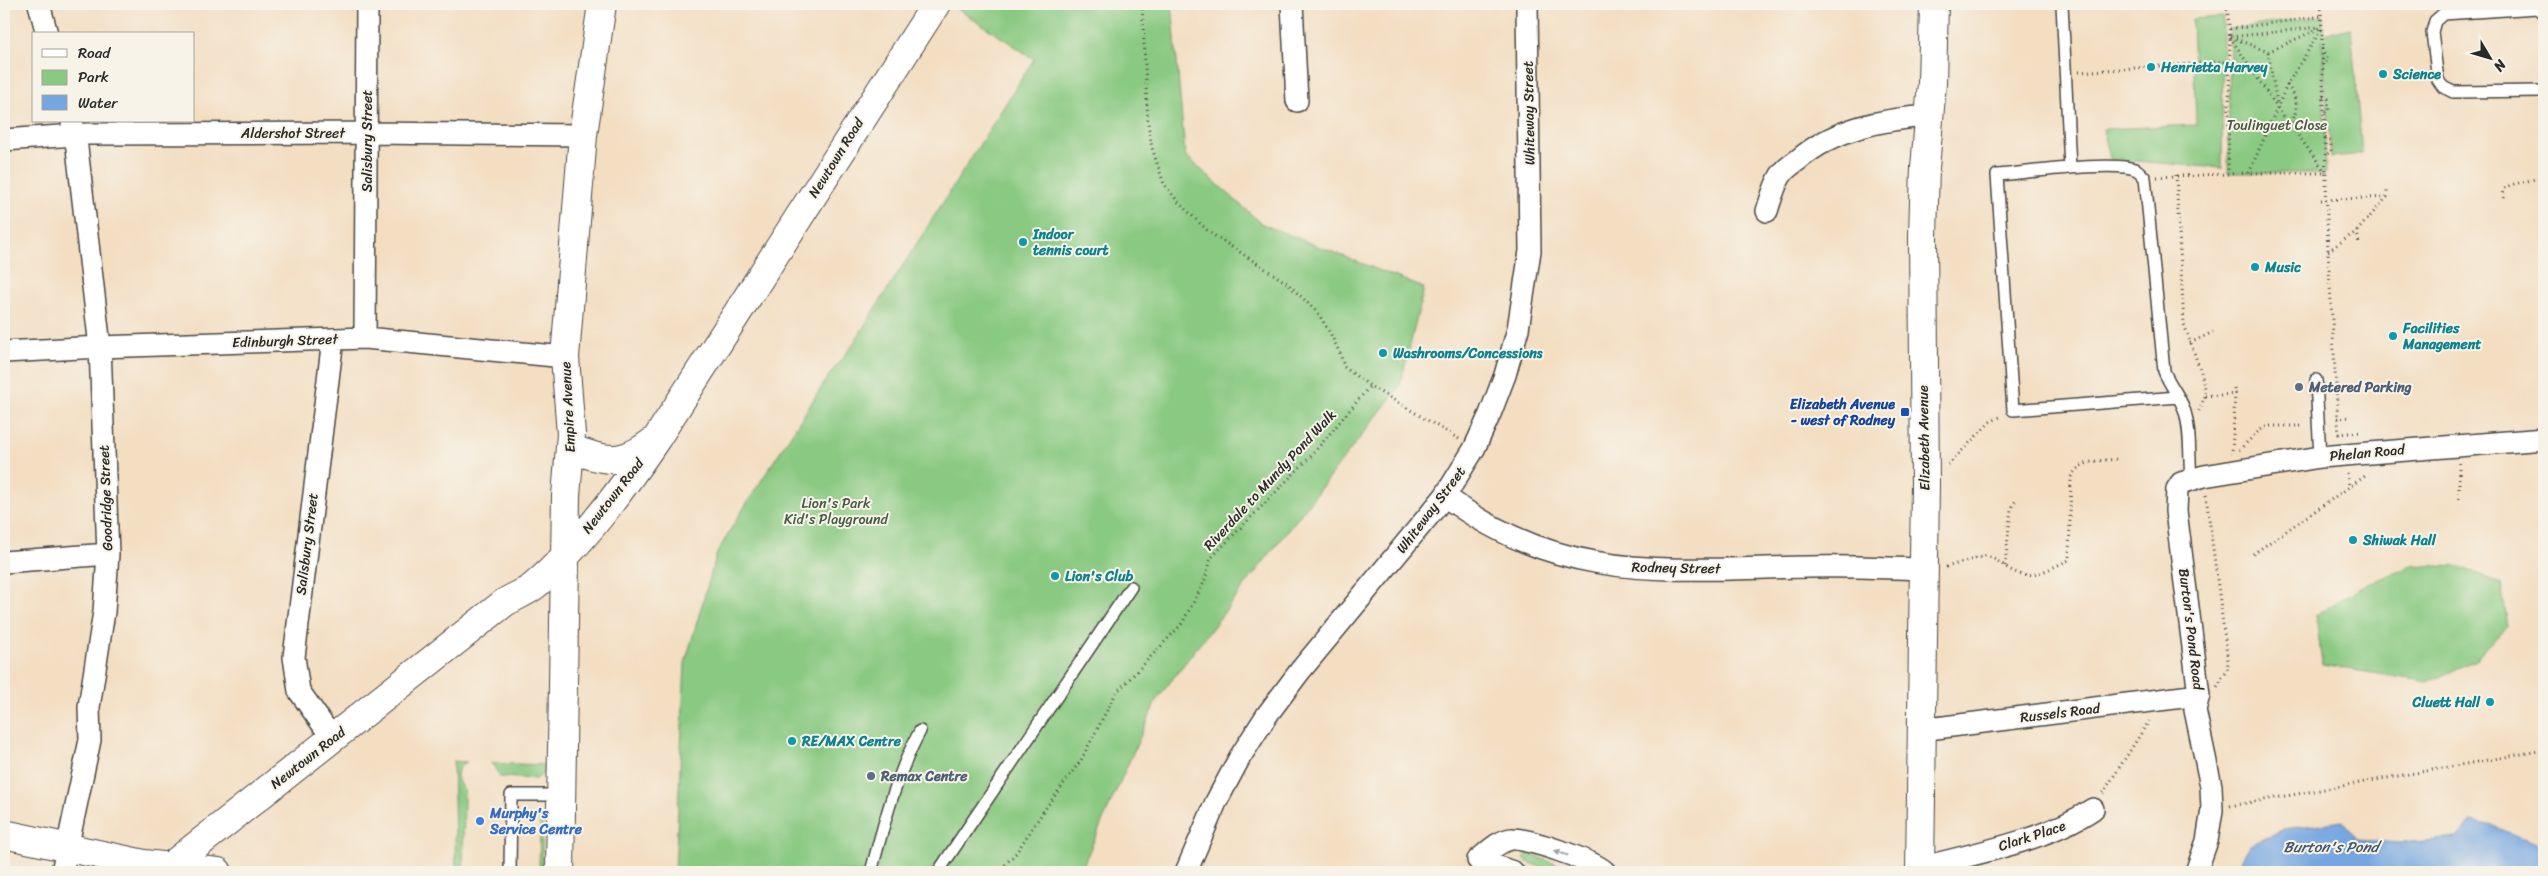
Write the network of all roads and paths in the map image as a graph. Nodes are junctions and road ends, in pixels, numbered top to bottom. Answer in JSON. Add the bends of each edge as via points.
{"nodes":[{"id":1,"x":39,"y":4,"type":"edge"},
{"id":2,"x":367,"y":4,"type":"edge"},
{"id":3,"x":602,"y":4,"type":"edge"},
{"id":4,"x":936,"y":4,"type":"edge"},
{"id":5,"x":1142,"y":4,"type":"edge"},
{"id":6,"x":1292,"y":4,"type":"edge"},
{"id":7,"x":1527,"y":4,"type":"edge"},
{"id":8,"x":1934,"y":4,"type":"edge"},
{"id":9,"x":2062,"y":4,"type":"edge"},
{"id":10,"x":2228,"y":4,"type":"edge"},
{"id":11,"x":2321,"y":4,"type":"edge"},
{"id":12,"x":2544,"y":14,"type":"edge"},
{"id":13,"x":2323,"y":16,"type":"junction"},
{"id":14,"x":2323,"y":27,"type":"junction"},
{"id":15,"x":2230,"y":28,"type":"junction"},
{"id":16,"x":46,"y":32,"type":"edge"},
{"id":17,"x":2230,"y":37,"type":"junction"},
{"id":18,"x":2268,"y":52,"type":"junction"},
{"id":19,"x":2230,"y":61,"type":"junction"},
{"id":20,"x":2064,"y":74,"type":"junction"},
{"id":21,"x":2287,"y":85,"type":"junction"},
{"id":22,"x":2544,"y":91,"type":"edge"},
{"id":23,"x":2323,"y":97,"type":"junction"},
{"id":24,"x":1296,"y":101,"type":"dead end"},
{"id":25,"x":2277,"y":106,"type":"junction"},
{"id":26,"x":2324,"y":113,"type":"junction"},
{"id":27,"x":1930,"y":116,"type":"junction"},
{"id":28,"x":2290,"y":125,"type":"junction"},
{"id":29,"x":74,"y":128,"type":"edge"},
{"id":30,"x":367,"y":132,"type":"junction"},
{"id":31,"x":583,"y":135,"type":"junction"},
{"id":32,"x":2324,"y":138,"type":"junction"},
{"id":33,"x":4,"y":140,"type":"edge"},
{"id":34,"x":2325,"y":155,"type":"junction"},
{"id":35,"x":2070,"y":168,"type":"junction"},
{"id":36,"x":2249,"y":172,"type":"junction"},
{"id":37,"x":2326,"y":173,"type":"junction"},
{"id":38,"x":2228,"y":174,"type":"junction"},
{"id":39,"x":2176,"y":175,"type":"junction"},
{"id":40,"x":2544,"y":177,"type":"edge"},
{"id":41,"x":2145,"y":178,"type":"junction"},
{"id":42,"x":2387,"y":189,"type":"dead end"},
{"id":43,"x":2387,"y":196,"type":"junction"},
{"id":44,"x":2504,"y":198,"type":"dead end"},
{"id":45,"x":2321,"y":200,"type":"dead end"},
{"id":46,"x":2327,"y":200,"type":"junction"},
{"id":47,"x":1767,"y":211,"type":"dead end"},
{"id":48,"x":2357,"y":231,"type":"junction"},
{"id":49,"x":2359,"y":244,"type":"dead end"},
{"id":50,"x":2328,"y":252,"type":"junction"},
{"id":51,"x":2213,"y":332,"type":"dead end"},
{"id":52,"x":365,"y":338,"type":"junction"},
{"id":53,"x":333,"y":340,"type":"junction"},
{"id":54,"x":2190,"y":343,"type":"junction"},
{"id":55,"x":100,"y":347,"type":"junction"},
{"id":56,"x":4,"y":352,"type":"edge"},
{"id":57,"x":565,"y":357,"type":"junction"},
{"id":58,"x":2316,"y":380,"type":"dead end"},
{"id":59,"x":1370,"y":386,"type":"junction"},
{"id":60,"x":2234,"y":388,"type":"dead end"},
{"id":61,"x":2235,"y":394,"type":"junction"},
{"id":62,"x":2205,"y":396,"type":"junction"},
{"id":63,"x":2178,"y":397,"type":"junction"},
{"id":64,"x":2013,"y":410,"type":"junction"},
{"id":65,"x":2198,"y":415,"type":"dead end"},
{"id":66,"x":2351,"y":417,"type":"dead end"},
{"id":67,"x":2337,"y":418,"type":"junction"},
{"id":68,"x":2318,"y":424,"type":"junction"},
{"id":69,"x":657,"y":438,"type":"junction"},
{"id":70,"x":2544,"y":439,"type":"edge"},
{"id":71,"x":1460,"y":440,"type":"dead end"},
{"id":72,"x":572,"y":449,"type":"junction"},
{"id":73,"x":2345,"y":455,"type":"junction"},
{"id":74,"x":2232,"y":456,"type":"junction"},
{"id":75,"x":2224,"y":457,"type":"dead end"},
{"id":76,"x":2320,"y":457,"type":"junction"},
{"id":77,"x":2118,"y":459,"type":"dead end"},
{"id":78,"x":2459,"y":463,"type":"dead end"},
{"id":79,"x":1942,"y":471,"type":"dead end"},
{"id":80,"x":2365,"y":475,"type":"dead end"},
{"id":81,"x":2191,"y":479,"type":"junction"},
{"id":82,"x":1445,"y":496,"type":"junction"},
{"id":83,"x":2017,"y":499,"type":"dead end"},
{"id":84,"x":2459,"y":500,"type":"dead end"},
{"id":85,"x":108,"y":554,"type":"junction"},
{"id":86,"x":564,"y":554,"type":"junction"},
{"id":87,"x":2254,"y":554,"type":"dead end"},
{"id":88,"x":4,"y":562,"type":"edge"},
{"id":89,"x":2006,"y":567,"type":"junction"},
{"id":90,"x":1931,"y":568,"type":"junction"},
{"id":91,"x":1131,"y":587,"type":"dead end"},
{"id":92,"x":2200,"y":696,"type":"junction"},
{"id":93,"x":2176,"y":698,"type":"junction"},
{"id":94,"x":1920,"y":730,"type":"junction"},
{"id":95,"x":920,"y":731,"type":"dead end"},
{"id":96,"x":333,"y":739,"type":"junction"},
{"id":97,"x":2544,"y":750,"type":"edge"},
{"id":98,"x":562,"y":796,"type":"junction"},
{"id":99,"x":2093,"y":809,"type":"joint"},
{"id":100,"x":2212,"y":810,"type":"junction"},
{"id":101,"x":4,"y":834,"type":"edge"},
{"id":102,"x":65,"y":860,"type":"edge"},
{"id":103,"x":1472,"y":866,"type":"edge"},
{"id":104,"x":167,"y":870,"type":"edge"},
{"id":105,"x":1920,"y":870,"type":"edge"},
{"id":106,"x":218,"y":872,"type":"edge"},
{"id":107,"x":510,"y":872,"type":"edge"},
{"id":108,"x":560,"y":872,"type":"edge"},
{"id":109,"x":870,"y":872,"type":"edge"},
{"id":110,"x":938,"y":872,"type":"edge"},
{"id":111,"x":998,"y":872,"type":"edge"},
{"id":112,"x":1186,"y":872,"type":"edge"},
{"id":113,"x":1513,"y":872,"type":"edge"},
{"id":114,"x":1605,"y":872,"type":"edge"},
{"id":115,"x":2196,"y":872,"type":"edge"}],
"edges":[{"from":1,"to":16,"type":"street"},
{"from":2,"to":30,"type":"street","name":"Salisbury Street"},
{"from":3,"to":31,"type":"street","name":"Empire Avenue"},
{"from":4,"to":69,"type":"street","name":"Newtown Road"},
{"from":5,"to":59,"type":"path","via":[[1148,122],[1152,148],[1164,184],[1209,232],[1287,283],[1318,313],[1344,367]]},
{"from":6,"to":24,"type":"street"},
{"from":7,"to":82,"type":"street","name":"Whiteway Street","via":[[1530,252],[1523,306],[1511,355],[1490,414],[1465,466]]},
{"from":8,"to":27,"type":"street","name":"Elizabeth Avenue"},
{"from":9,"to":20,"type":"lane"},
{"from":10,"to":15,"type":"path"},
{"from":11,"to":13,"type":"path"},
{"from":12,"to":22,"type":"lane","via":[[2537,8],[2443,14],[2435,20],[2432,32],[2438,80],[2443,87],[2453,92]]},
{"from":13,"to":14,"type":"path"},
{"from":13,"to":15,"type":"path"},
{"from":14,"to":17,"type":"path"},
{"from":14,"to":18,"type":"path"},
{"from":14,"to":21,"type":"path"},
{"from":14,"to":23,"type":"path","via":[[2321,48],[2327,56],[2321,65]]},
{"from":15,"to":17,"type":"path"},
{"from":17,"to":18,"type":"path"},
{"from":17,"to":19,"type":"path"},
{"from":17,"to":25,"type":"path"},
{"from":18,"to":25,"type":"path"},
{"from":19,"to":20,"type":"path"},
{"from":19,"to":38,"type":"path"},
{"from":20,"to":35,"type":"lane"},
{"from":21,"to":25,"type":"path"},
{"from":21,"to":28,"type":"path","via":[[2298,108]]},
{"from":23,"to":26,"type":"path"},
{"from":23,"to":26,"type":"path","via":[[2330,104]]},
{"from":25,"to":28,"type":"path"},
{"from":25,"to":36,"type":"path"},
{"from":26,"to":32,"type":"path"},
{"from":27,"to":47,"type":"street","via":[[1866,125],[1832,137],[1805,153],[1782,173]]},
{"from":27,"to":90,"type":"street","name":"Elizabeth Avenue","via":[[1924,168],[1923,227]]},
{"from":28,"to":37,"type":"path"},
{"from":29,"to":30,"type":"street","name":"Aldershot Street"},
{"from":29,"to":33,"type":"street","name":"Aldershot Street"},
{"from":29,"to":55,"type":"street","name":"Goodridge Street"},
{"from":30,"to":31,"type":"street","name":"Aldershot Street"},
{"from":30,"to":52,"type":"street","name":"Salisbury Street"},
{"from":31,"to":57,"type":"street","name":"Empire Avenue"},
{"from":32,"to":34,"type":"path"},
{"from":32,"to":34,"type":"path","via":[[2331,142],[2332,147],[2331,152]]},
{"from":34,"to":37,"type":"path"},
{"from":35,"to":41,"type":"lane","via":[[2124,167],[2138,170]]},
{"from":35,"to":64,"type":"lane","via":[[1997,175]]},
{"from":36,"to":37,"type":"path"},
{"from":36,"to":38,"type":"path"},
{"from":37,"to":46,"type":"path"},
{"from":38,"to":39,"type":"path"},
{"from":39,"to":41,"type":"path"},
{"from":39,"to":54,"type":"path","via":[[2184,324]]},
{"from":40,"to":44,"type":"path","via":[[2510,186],[2503,190]]},
{"from":41,"to":63,"type":"lane","via":[[2164,371]]},
{"from":42,"to":43,"type":"path"},
{"from":43,"to":46,"type":"path"},
{"from":43,"to":48,"type":"path"},
{"from":45,"to":46,"type":"path"},
{"from":46,"to":50,"type":"path"},
{"from":48,"to":49,"type":"path"},
{"from":48,"to":50,"type":"path"},
{"from":50,"to":67,"type":"path"},
{"from":51,"to":54,"type":"path"},
{"from":52,"to":53,"type":"street","name":"Edinburgh Street"},
{"from":52,"to":57,"type":"street","name":"Edinburgh Street"},
{"from":53,"to":55,"type":"street","name":"Edinburgh Street"},
{"from":53,"to":96,"type":"street","name":"Salisbury Street","via":[[294,657],[300,691]]},
{"from":54,"to":62,"type":"path","via":[[2202,375]]},
{"from":55,"to":56,"type":"street","name":"Edinburgh Street"},
{"from":55,"to":85,"type":"street","name":"Goodridge Street"},
{"from":57,"to":72,"type":"street","name":"Empire Avenue"},
{"from":58,"to":68,"type":"lane"},
{"from":59,"to":71,"type":"path"},
{"from":59,"to":111,"type":"path","name":"Riverdale to Mundy Pond Walk","via":[[1317,449],[1211,558],[1204,583],[1181,625],[1116,692],[1081,760],[1016,854]]},
{"from":60,"to":61,"type":"path"},
{"from":61,"to":62,"type":"path"},
{"from":61,"to":74,"type":"path"},
{"from":62,"to":65,"type":"path"},
{"from":63,"to":64,"type":"lane"},
{"from":63,"to":81,"type":"lane","via":[[2185,411]]},
{"from":64,"to":79,"type":"path","via":[[1990,422]]},
{"from":66,"to":67,"type":"path"},
{"from":67,"to":68,"type":"path"},
{"from":67,"to":73,"type":"path"},
{"from":68,"to":74,"type":"path","via":[[2268,426]]},
{"from":68,"to":76,"type":"lane"},
{"from":69,"to":72,"type":"street","via":[[634,456],[621,459],[608,459]]},
{"from":69,"to":86,"type":"street","name":"Newtown Road","via":[[631,477]]},
{"from":70,"to":73,"type":"street","name":"Phelan Road"},
{"from":72,"to":86,"type":"street","name":"Empire Avenue","via":[[567,480]]},
{"from":73,"to":76,"type":"street","name":"Phelan Road"},
{"from":74,"to":75,"type":"path"},
{"from":76,"to":81,"type":"street","name":"Phelan Road"},
{"from":77,"to":89,"type":"path","via":[[2084,463],[2071,477],[2069,560],[2033,575],[2023,576]]},
{"from":78,"to":84,"type":"path"},
{"from":80,"to":87,"type":"path"},
{"from":81,"to":92,"type":"street","name":"Burton's Pond Road","via":[[2181,483],[2175,498]]},
{"from":82,"to":90,"type":"street","name":"Rodney Street","via":[[1492,526],[1528,543],[1598,564],[1650,570]]},
{"from":82,"to":112,"type":"street","name":"Whiteway Street","via":[[1267,715],[1216,802]]},
{"from":83,"to":89,"type":"path","via":[[2011,508]]},
{"from":85,"to":88,"type":"street"},
{"from":85,"to":102,"type":"street","name":"Goodridge Street","via":[[104,612],[88,707],[90,740]]},
{"from":86,"to":96,"type":"street","name":"Newtown Road","via":[[531,588],[504,603]]},
{"from":86,"to":98,"type":"street","name":"Empire Avenue"},
{"from":89,"to":90,"type":"path","via":[[1991,556],[1985,556]]},
{"from":90,"to":94,"type":"street","name":"Elizabeth Avenue"},
{"from":91,"to":110,"type":"lane"},
{"from":92,"to":93,"type":"street","name":"Russels Road"},
{"from":92,"to":100,"type":"street","name":"Burton's Pond Road","via":[[2195,710],[2211,786]]},
{"from":93,"to":94,"type":"street","name":"Russels Road"},
{"from":93,"to":99,"type":"path","via":[[2146,723]]},
{"from":94,"to":105,"type":"street","name":"Elizabeth Avenue"},
{"from":95,"to":109,"type":"lane","via":[[893,792]]},
{"from":96,"to":104,"type":"street","name":"Newtown Road"},
{"from":97,"to":100,"type":"path"},
{"from":98,"to":107,"type":"lane","via":[[511,795]]},
{"from":98,"to":108,"type":"street","name":"Empire Avenue"},
{"from":99,"to":105,"type":"street","name":"Clark Place","via":[[2072,823]]},
{"from":100,"to":115,"type":"street","name":"Burton's Pond Road","via":[[2207,841]]},
{"from":101,"to":102,"type":"street"},
{"from":102,"to":104,"type":"street"},
{"from":103,"to":113,"type":"street"},
{"from":114,"to":103,"type":"street","one_way":true,"via":[[1592,863],[1528,841],[1511,839],[1497,844]]},
{"from":104,"to":106,"type":"street"}]}
